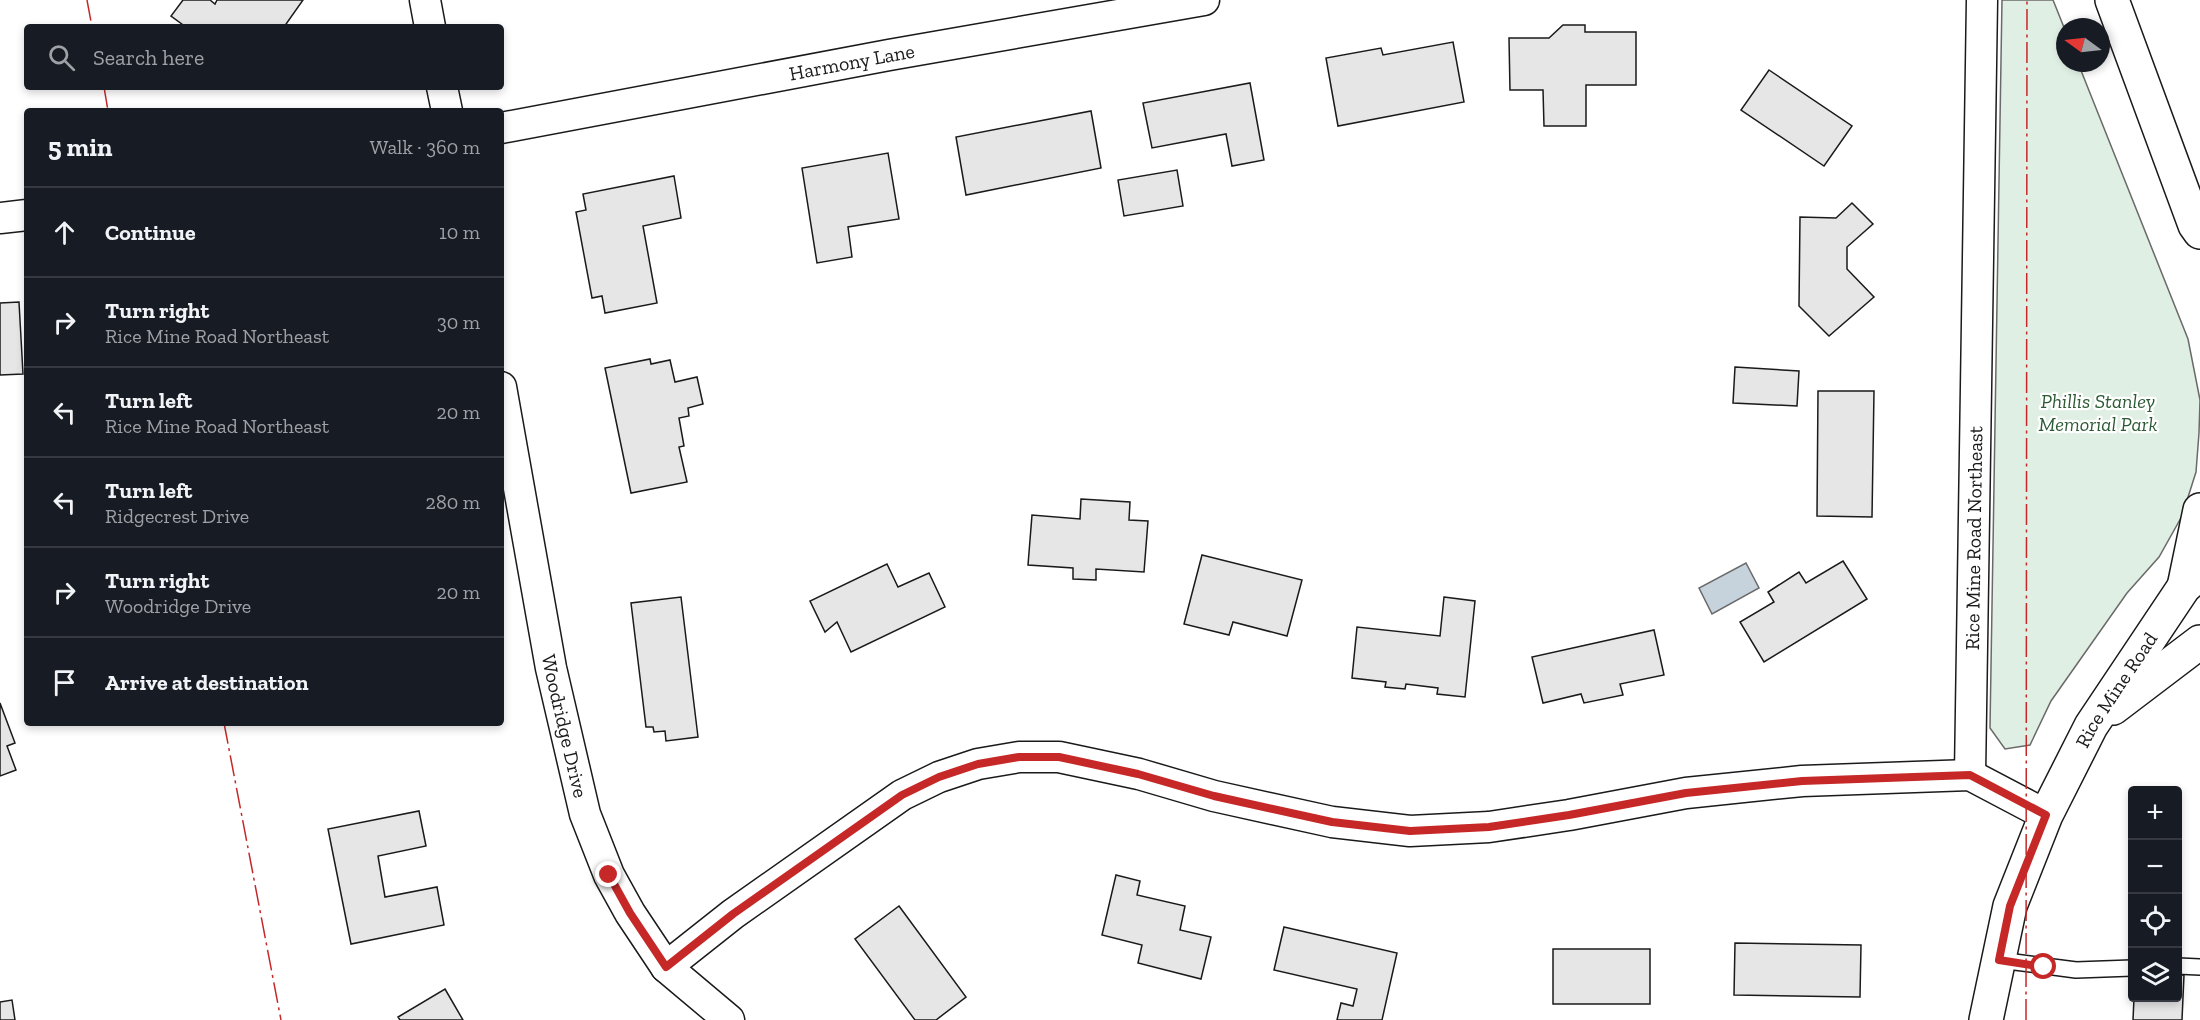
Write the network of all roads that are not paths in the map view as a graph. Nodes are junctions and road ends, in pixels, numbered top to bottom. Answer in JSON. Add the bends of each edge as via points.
{"nodes":[{"id":1,"x":425,"y":0,"type":"edge"},
{"id":2,"x":1204,"y":0,"type":"edge"},
{"id":3,"x":1982,"y":0,"type":"edge"},
{"id":4,"x":2112,"y":0,"type":"edge"},
{"id":5,"x":429,"y":24,"type":"edge"},
{"id":6,"x":443,"y":90,"type":"edge"},
{"id":7,"x":446,"y":108,"type":"edge"},
{"id":8,"x":504,"y":127,"type":"edge"},
{"id":9,"x":24,"y":215,"type":"edge"},
{"id":10,"x":0,"y":218,"type":"edge"},
{"id":11,"x":2198,"y":229,"type":"edge"},
{"id":12,"x":2200,"y":257,"type":"edge"},
{"id":13,"x":504,"y":403,"type":"edge"},
{"id":14,"x":2200,"y":510,"type":"edge"},
{"id":15,"x":2192,"y":580,"type":"edge"},
{"id":16,"x":2200,"y":642,"type":"edge"},
{"id":17,"x":2091,"y":726,"type":"junction"},
{"id":18,"x":1970,"y":775,"type":"junction"},
{"id":19,"x":2046,"y":815,"type":"junction"},
{"id":20,"x":1999,"y":960,"type":"junction"},
{"id":21,"x":2182,"y":966,"type":"edge"},
{"id":22,"x":666,"y":967,"type":"junction"},
{"id":23,"x":2128,"y":968,"type":"edge"},
{"id":24,"x":2200,"y":968,"type":"edge"},
{"id":25,"x":729,"y":1020,"type":"edge"},
{"id":26,"x":1986,"y":1020,"type":"edge"}],
"edges":[{"from":1,"to":5,"type":"street"},
{"from":2,"to":8,"type":"street","name":"Harmony Lane"},
{"from":3,"to":18,"type":"street","name":"Rice Mine Road Northeast"},
{"from":4,"to":11,"type":"main road"},
{"from":6,"to":7,"type":"street"},
{"from":9,"to":10,"type":"street"},
{"from":11,"to":12,"type":"main road"},
{"from":13,"to":22,"type":"street","name":"Woodridge Drive","via":[[554,678],[585,814],[609,875]]},
{"from":14,"to":15,"type":"main road"},
{"from":15,"to":17,"type":"main road","name":"Rice Mine Road"},
{"from":16,"to":17,"type":"main road"},
{"from":17,"to":19,"type":"main road","name":"Rice Mine Road"},
{"from":18,"to":19,"type":"street"},
{"from":18,"to":22,"type":"street","via":[[1802,781],[1721,789],[1489,827],[1410,831],[1332,822],[1059,757],[1019,757],[978,764],[902,795],[733,914]]},
{"from":19,"to":20,"type":"main road","via":[[2010,906]]},
{"from":20,"to":23,"type":"lane","via":[[2076,970]]},
{"from":20,"to":26,"type":"main road"},
{"from":21,"to":24,"type":"lane"},
{"from":22,"to":25,"type":"street","name":"Woodridge Drive"}]}
